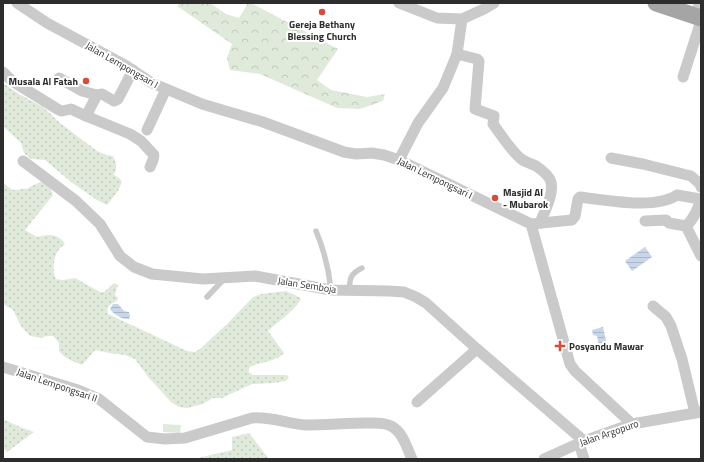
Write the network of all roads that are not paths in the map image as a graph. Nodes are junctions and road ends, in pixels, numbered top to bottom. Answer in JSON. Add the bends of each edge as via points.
{"nodes":[{"id":1,"x":17,"y":3,"type":"edge"},
{"id":2,"x":399,"y":3,"type":"edge"},
{"id":3,"x":494,"y":3,"type":"edge"},
{"id":4,"x":656,"y":3,"type":"edge"},
{"id":5,"x":699,"y":15,"type":"edge"},
{"id":6,"x":462,"y":19,"type":"junction"},
{"id":7,"x":457,"y":54,"type":"junction"},
{"id":8,"x":133,"y":70,"type":"junction"},
{"id":9,"x":3,"y":72,"type":"edge"},
{"id":10,"x":683,"y":77,"type":"dead end"},
{"id":11,"x":59,"y":78,"type":"dead end"},
{"id":12,"x":166,"y":89,"type":"junction"},
{"id":13,"x":95,"y":99,"type":"junction"},
{"id":14,"x":86,"y":116,"type":"junction"},
{"id":15,"x":147,"y":130,"type":"dead end"},
{"id":16,"x":611,"y":158,"type":"dead end"},
{"id":17,"x":399,"y":160,"type":"junction"},
{"id":18,"x":23,"y":161,"type":"dead end"},
{"id":19,"x":150,"y":167,"type":"dead end"},
{"id":20,"x":701,"y":187,"type":"edge"},
{"id":21,"x":701,"y":196,"type":"edge"},
{"id":22,"x":645,"y":221,"type":"dead end"},
{"id":23,"x":535,"y":224,"type":"junction"},
{"id":24,"x":686,"y":226,"type":"junction"},
{"id":25,"x":316,"y":231,"type":"dead end"},
{"id":26,"x":701,"y":256,"type":"edge"},
{"id":27,"x":362,"y":268,"type":"dead end"},
{"id":28,"x":224,"y":279,"type":"junction"},
{"id":29,"x":331,"y":290,"type":"junction"},
{"id":30,"x":349,"y":291,"type":"junction"},
{"id":31,"x":207,"y":297,"type":"dead end"},
{"id":32,"x":653,"y":306,"type":"dead end"},
{"id":33,"x":477,"y":349,"type":"junction"},
{"id":34,"x":3,"y":366,"type":"edge"},
{"id":35,"x":417,"y":402,"type":"dead end"},
{"id":36,"x":698,"y":412,"type":"edge"},
{"id":37,"x":632,"y":424,"type":"junction"},
{"id":38,"x":581,"y":442,"type":"junction"},
{"id":39,"x":412,"y":459,"type":"edge"},
{"id":40,"x":544,"y":459,"type":"edge"},
{"id":41,"x":584,"y":459,"type":"edge"}],
"edges":[{"from":1,"to":8,"type":"street","name":"Jalan Lempongsari I","via":[[47,23]]},
{"from":2,"to":6,"type":"street","via":[[437,18]]},
{"from":3,"to":6,"type":"street"},
{"from":4,"to":5,"type":"main road"},
{"from":5,"to":10,"type":"street"},
{"from":6,"to":7,"type":"street"},
{"from":7,"to":17,"type":"street","via":[[443,88],[418,123]]},
{"from":7,"to":23,"type":"street","via":[[479,61],[475,109],[494,116],[493,124],[521,160],[532,163],[551,182],[549,198]]},
{"from":8,"to":12,"type":"street","name":"Jalan Lempongsari I"},
{"from":8,"to":13,"type":"street","via":[[118,99],[114,101],[102,94]]},
{"from":9,"to":14,"type":"street","via":[[12,81],[59,110],[71,109]]},
{"from":11,"to":13,"type":"street"},
{"from":12,"to":15,"type":"street"},
{"from":12,"to":17,"type":"street","name":"Jalan Lempongsari I","via":[[202,104],[263,122],[344,152],[372,153]]},
{"from":13,"to":14,"type":"street"},
{"from":14,"to":19,"type":"street","via":[[141,141],[154,156]]},
{"from":16,"to":20,"type":"street","via":[[691,176]]},
{"from":17,"to":23,"type":"street","name":"Jalan Lempongsari I"},
{"from":18,"to":28,"type":"street","name":"Jalan Semboja","via":[[81,205],[100,224],[120,256],[134,267],[152,274],[203,280]]},
{"from":21,"to":23,"type":"street","via":[[677,196],[660,202],[634,203],[580,197],[572,220]]},
{"from":21,"to":24,"type":"street","via":[[700,205]]},
{"from":22,"to":24,"type":"street","via":[[666,220],[669,223]]},
{"from":23,"to":37,"type":"street","via":[[570,364]]},
{"from":24,"to":26,"type":"street"},
{"from":25,"to":29,"type":"lane","via":[[330,277]]},
{"from":27,"to":30,"type":"lane","via":[[349,279]]},
{"from":28,"to":29,"type":"street","name":"Jalan Semboja","via":[[255,276]]},
{"from":28,"to":31,"type":"lane"},
{"from":29,"to":30,"type":"street","name":"Jalan Semboja"},
{"from":30,"to":33,"type":"street","name":"Jalan Semboja","via":[[404,292],[416,297]]},
{"from":32,"to":36,"type":"street","via":[[666,317],[671,326]]},
{"from":33,"to":35,"type":"street"},
{"from":33,"to":38,"type":"street","name":"Jalan Semboja"},
{"from":34,"to":39,"type":"street","name":"Jalan Lempongsari II","via":[[99,399],[147,437],[185,438],[261,417],[306,425],[382,423],[396,429]]},
{"from":36,"to":37,"type":"street","name":"Jalan Argopuro"},
{"from":37,"to":38,"type":"street","name":"Jalan Argopuro"},
{"from":38,"to":40,"type":"street","name":"Jalan Argopuro"},
{"from":38,"to":41,"type":"street"}]}
